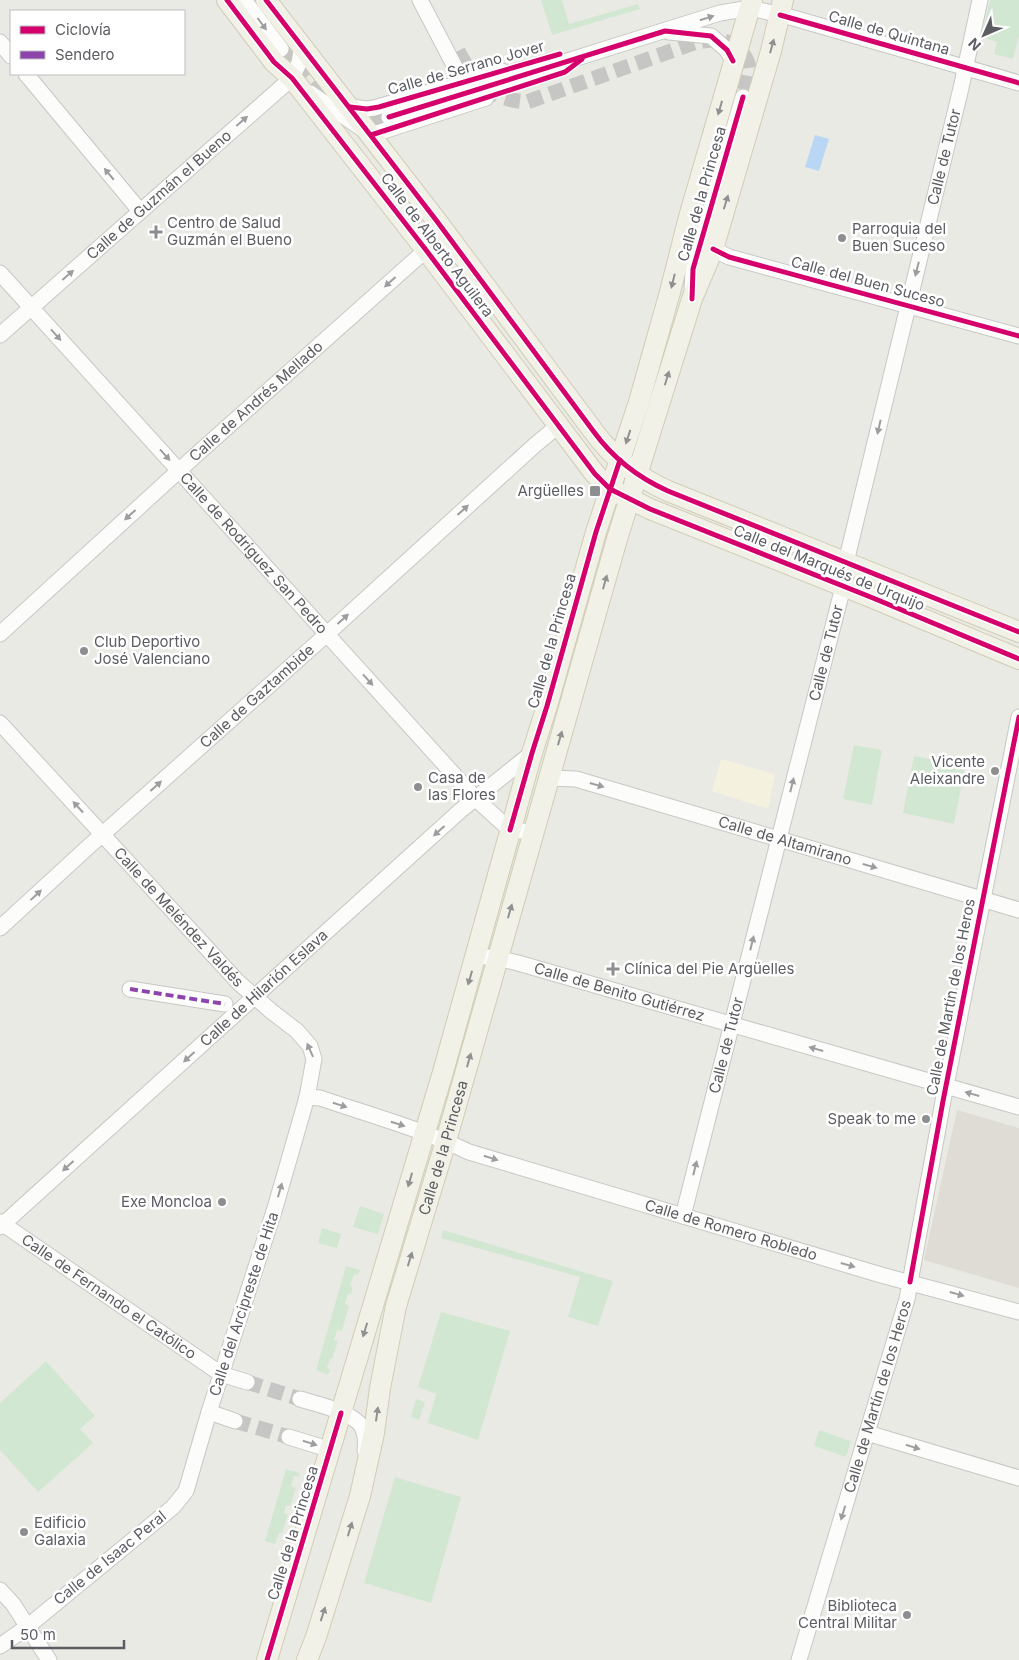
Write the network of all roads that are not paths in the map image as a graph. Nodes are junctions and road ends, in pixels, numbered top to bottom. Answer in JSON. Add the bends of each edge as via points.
{"nodes":[{"id":1,"x":227,"y":0,"type":"edge"},
{"id":2,"x":244,"y":0,"type":"edge"},
{"id":3,"x":266,"y":0,"type":"edge"},
{"id":4,"x":420,"y":0,"type":"edge"},
{"id":5,"x":432,"y":0,"type":"edge"},
{"id":6,"x":980,"y":0,"type":"edge"},
{"id":7,"x":751,"y":4,"type":"edge"},
{"id":8,"x":782,"y":8,"type":"edge"},
{"id":9,"x":665,"y":31,"type":"junction"},
{"id":10,"x":0,"y":42,"type":"edge"},
{"id":11,"x":302,"y":45,"type":"junction"},
{"id":12,"x":281,"y":49,"type":"tunnel mouth"},
{"id":13,"x":458,"y":51,"type":"tunnel mouth"},
{"id":14,"x":590,"y":54,"type":"junction"},
{"id":15,"x":10,"y":55,"type":"edge"},
{"id":16,"x":734,"y":61,"type":"junction"},
{"id":17,"x":965,"y":68,"type":"junction"},
{"id":18,"x":27,"y":75,"type":"edge"},
{"id":19,"x":292,"y":78,"type":"junction"},
{"id":20,"x":461,"y":83,"type":"junction"},
{"id":21,"x":1019,"y":83,"type":"edge"},
{"id":22,"x":742,"y":97,"type":"tunnel mouth"},
{"id":23,"x":322,"y":103,"type":"junction"},
{"id":24,"x":350,"y":107,"type":"junction"},
{"id":25,"x":389,"y":117,"type":"tunnel mouth"},
{"id":26,"x":372,"y":135,"type":"junction"},
{"id":27,"x":140,"y":212,"type":"junction"},
{"id":28,"x":712,"y":249,"type":"junction"},
{"id":29,"x":426,"y":250,"type":"junction"},
{"id":30,"x":0,"y":273,"type":"edge"},
{"id":31,"x":692,"y":299,"type":"junction"},
{"id":32,"x":908,"y":305,"type":"junction"},
{"id":33,"x":31,"y":307,"type":"junction"},
{"id":34,"x":0,"y":335,"type":"edge"},
{"id":35,"x":1019,"y":336,"type":"edge"},
{"id":36,"x":559,"y":425,"type":"junction"},
{"id":37,"x":620,"y":460,"type":"junction"},
{"id":38,"x":179,"y":471,"type":"junction"},
{"id":39,"x":638,"y":475,"type":"junction"},
{"id":40,"x":610,"y":489,"type":"junction"},
{"id":41,"x":630,"y":500,"type":"junction"},
{"id":42,"x":846,"y":562,"type":"junction"},
{"id":43,"x":843,"y":587,"type":"junction"},
{"id":44,"x":1019,"y":632,"type":"edge"},
{"id":45,"x":0,"y":634,"type":"edge"},
{"id":46,"x":327,"y":634,"type":"junction"},
{"id":47,"x":1019,"y":659,"type":"edge"},
{"id":48,"x":1019,"y":717,"type":"edge"},
{"id":49,"x":0,"y":724,"type":"edge"},
{"id":50,"x":532,"y":753,"type":"junction"},
{"id":51,"x":549,"y":778,"type":"junction"},
{"id":52,"x":476,"y":798,"type":"junction"},
{"id":53,"x":510,"y":830,"type":"junction"},
{"id":54,"x":533,"y":832,"type":"junction"},
{"id":55,"x":102,"y":834,"type":"junction"},
{"id":56,"x":779,"y":839,"type":"junction"},
{"id":57,"x":983,"y":900,"type":"junction"},
{"id":58,"x":1019,"y":910,"type":"edge"},
{"id":59,"x":0,"y":928,"type":"edge"},
{"id":60,"x":476,"y":956,"type":"junction"},
{"id":61,"x":497,"y":958,"type":"junction"},
{"id":62,"x":130,"y":989,"type":"dead end"},
{"id":63,"x":255,"y":997,"type":"junction"},
{"id":64,"x":225,"y":1004,"type":"dead end"},
{"id":65,"x":732,"y":1025,"type":"junction"},
{"id":66,"x":946,"y":1086,"type":"junction"},
{"id":67,"x":307,"y":1097,"type":"junction"},
{"id":68,"x":1019,"y":1107,"type":"edge"},
{"id":69,"x":424,"y":1133,"type":"junction"},
{"id":70,"x":446,"y":1141,"type":"junction"},
{"id":71,"x":683,"y":1216,"type":"junction"},
{"id":72,"x":1,"y":1225,"type":"edge"},
{"id":73,"x":910,"y":1282,"type":"junction"},
{"id":74,"x":1019,"y":1312,"type":"edge"},
{"id":75,"x":221,"y":1374,"type":"junction"},
{"id":76,"x":247,"y":1382,"type":"tunnel mouth"},
{"id":77,"x":300,"y":1399,"type":"tunnel mouth"},
{"id":78,"x":209,"y":1412,"type":"junction"},
{"id":79,"x":341,"y":1413,"type":"junction"},
{"id":80,"x":235,"y":1421,"type":"tunnel mouth"},
{"id":81,"x":867,"y":1433,"type":"junction"},
{"id":82,"x":289,"y":1437,"type":"tunnel mouth"},
{"id":83,"x":331,"y":1450,"type":"junction"},
{"id":84,"x":1019,"y":1478,"type":"edge"},
{"id":85,"x":360,"y":1496,"type":"junction"},
{"id":86,"x":173,"y":1507,"type":"joint"},
{"id":87,"x":0,"y":1590,"type":"edge"},
{"id":88,"x":26,"y":1627,"type":"junction"},
{"id":89,"x":0,"y":1646,"type":"edge"},
{"id":90,"x":49,"y":1660,"type":"edge"},
{"id":91,"x":267,"y":1660,"type":"edge"},
{"id":92,"x":306,"y":1660,"type":"edge"},
{"id":93,"x":800,"y":1660,"type":"edge"}],
"edges":[{"from":1,"to":19,"type":"main road","name":"Calle de Alberto Aguilera","via":[[274,62]]},
{"from":2,"to":12,"type":"street","one_way":true},
{"from":3,"to":11,"type":"main road","name":"Calle de Alberto Aguilera"},
{"from":4,"to":20,"type":"street"},
{"from":5,"to":13,"type":"street"},
{"from":6,"to":17,"type":"street","name":"Calle de Tutor"},
{"from":7,"to":8,"type":"street","name":"Calle de Quintana"},
{"from":9,"to":7,"type":"street","name":"Calle de Serrano Jover","one_way":true},
{"from":7,"to":16,"type":"main road","name":"Calle de la Princesa"},
{"from":8,"to":17,"type":"street","name":"Calle de Quintana"},
{"from":28,"to":8,"type":"main road","name":"Calle de la Princesa","one_way":true},
{"from":9,"to":14,"type":"street","name":"Calle de Serrano Jover"},
{"from":9,"to":16,"type":"street","name":"Calle de Serrano Jover","via":[[711,36]]},
{"from":10,"to":15,"type":"street"},
{"from":11,"to":19,"type":"street","name":"Calle de Guzmán el Bueno"},
{"from":11,"to":24,"type":"main road","name":"Calle de Alberto Aguilera"},
{"from":14,"to":20,"type":"street","name":"Calle de Serrano Jover","via":[[565,53]]},
{"from":14,"to":25,"type":"street","name":"Calle de Serrano Jover"},
{"from":14,"to":26,"type":"street","name":"Calle de Serrano Jover","via":[[565,72]]},
{"from":16,"to":37,"type":"main road","name":"Calle de la Princesa","one_way":true},
{"from":17,"to":21,"type":"street","name":"Calle de Quintana"},
{"from":17,"to":32,"type":"street","name":"Calle de Tutor","one_way":true},
{"from":27,"to":18,"type":"street","one_way":true},
{"from":19,"to":23,"type":"street"},
{"from":27,"to":19,"type":"street","name":"Calle de Guzmán el Bueno","one_way":true},
{"from":19,"to":29,"type":"main road","name":"Calle de Alberto Aguilera"},
{"from":20,"to":24,"type":"street","name":"Calle de Serrano Jover","via":[[374,108]]},
{"from":22,"to":31,"type":"street","name":"Calle de la Princesa","via":[[693,268]]},
{"from":23,"to":24,"type":"street","name":"Calle de Serrano Jover"},
{"from":23,"to":26,"type":"street"},
{"from":24,"to":26,"type":"main road","name":"Calle de Alberto Aguilera"},
{"from":26,"to":37,"type":"main road","name":"Calle de Alberto Aguilera","via":[[594,432]]},
{"from":33,"to":27,"type":"street","name":"Calle de Guzmán el Bueno","one_way":true},
{"from":28,"to":31,"type":"main road","name":"Calle de la Princesa"},
{"from":28,"to":32,"type":"street","name":"Calle del Buen Suceso","via":[[729,257]]},
{"from":29,"to":36,"type":"main road","name":"Calle de Alberto Aguilera"},
{"from":29,"to":38,"type":"street","name":"Calle de Andrés Mellado","one_way":true},
{"from":30,"to":33,"type":"street","name":"Calle de Rodríguez San Pedro"},
{"from":39,"to":31,"type":"main road","name":"Calle de la Princesa","one_way":true},
{"from":32,"to":35,"type":"street","name":"Calle del Buen Suceso"},
{"from":32,"to":42,"type":"street","name":"Calle de Tutor","one_way":true},
{"from":33,"to":34,"type":"street","name":"Calle de Guzmán el Bueno"},
{"from":33,"to":38,"type":"street","name":"Calle de Rodríguez San Pedro","one_way":true},
{"from":36,"to":40,"type":"main road","name":"Calle de Alberto Aguilera"},
{"from":46,"to":36,"type":"street","name":"Calle de Gaztambide","one_way":true},
{"from":37,"to":39,"type":"main road","name":"Calle de Alberto Aguilera"},
{"from":37,"to":40,"type":"main road","name":"Calle de la Princesa"},
{"from":38,"to":45,"type":"street","name":"Calle de Andrés Mellado","one_way":true},
{"from":38,"to":46,"type":"street","name":"Calle de Rodríguez San Pedro"},
{"from":39,"to":41,"type":"main road","name":"Calle de la Princesa"},
{"from":39,"to":42,"type":"main road","name":"Calle del Marqués de Urquijo","via":[[668,491]]},
{"from":40,"to":41,"type":"main road","name":"Calle de Alberto Aguilera"},
{"from":40,"to":50,"type":"main road","name":"Calle de la Princesa"},
{"from":41,"to":43,"type":"main road","name":"Calle del Marqués de Urquijo"},
{"from":51,"to":41,"type":"main road","name":"Calle de la Princesa","one_way":true},
{"from":42,"to":43,"type":"street","name":"Calle de Tutor"},
{"from":42,"to":44,"type":"main road","name":"Calle del Marqués de Urquijo"},
{"from":43,"to":47,"type":"main road","name":"Calle del Marqués de Urquijo"},
{"from":56,"to":43,"type":"street","name":"Calle de Tutor","one_way":true},
{"from":46,"to":52,"type":"street","name":"Calle de Rodríguez San Pedro","one_way":true},
{"from":55,"to":46,"type":"street","name":"Calle de Gaztambide","one_way":true},
{"from":48,"to":57,"type":"street","name":"Calle de Martín de los Heros"},
{"from":55,"to":49,"type":"street","name":"Calle de Meléndez Valdés","one_way":true},
{"from":50,"to":52,"type":"street","name":"Calle de Hilarión Eslava"},
{"from":50,"to":53,"type":"main road","name":"Calle de la Princesa"},
{"from":51,"to":54,"type":"main road","name":"Calle de la Princesa"},
{"from":51,"to":56,"type":"street","name":"Calle de Altamirano","one_way":true,"via":[[576,779]]},
{"from":52,"to":53,"type":"street","name":"Calle de Rodríguez San Pedro"},
{"from":52,"to":63,"type":"street","name":"Calle de Hilarión Eslava","one_way":true},
{"from":53,"to":54,"type":"street"},
{"from":53,"to":60,"type":"main road","name":"Calle de la Princesa"},
{"from":61,"to":54,"type":"main road","name":"Calle de la Princesa","one_way":true},
{"from":59,"to":55,"type":"street","name":"Calle de Gaztambide","one_way":true},
{"from":55,"to":63,"type":"street","name":"Calle de Meléndez Valdés"},
{"from":56,"to":57,"type":"street","name":"Calle de Altamirano","one_way":true},
{"from":65,"to":56,"type":"street","name":"Calle de Tutor","one_way":true},
{"from":57,"to":58,"type":"street","name":"Calle de Altamirano"},
{"from":57,"to":66,"type":"street","name":"Calle de Martín de los Heros"},
{"from":60,"to":61,"type":"street","name":"Calle de Benito Gutiérrez"},
{"from":60,"to":69,"type":"main road","name":"Calle de la Princesa","one_way":true},
{"from":61,"to":65,"type":"street","name":"Calle de Benito Gutiérrez"},
{"from":70,"to":61,"type":"main road","name":"Calle de la Princesa","one_way":true},
{"from":62,"to":64,"type":"street"},
{"from":67,"to":63,"type":"street","name":"Calle de Meléndez Valdés","one_way":true,"via":[[314,1060],[310,1046],[296,1030]]},
{"from":63,"to":72,"type":"street","name":"Calle de Hilarión Eslava","one_way":true},
{"from":66,"to":65,"type":"street","name":"Calle de Benito Gutiérrez","one_way":true},
{"from":71,"to":65,"type":"street","name":"Calle de Tutor","one_way":true},
{"from":68,"to":66,"type":"street","name":"Calle de Benito Gutiérrez","one_way":true},
{"from":66,"to":73,"type":"street","name":"Calle de Martín de los Heros"},
{"from":67,"to":69,"type":"street","one_way":true,"via":[[320,1098]]},
{"from":75,"to":67,"type":"street","name":"Calle del Arcipreste de Hita","one_way":true},
{"from":69,"to":70,"type":"street"},
{"from":69,"to":79,"type":"main road","name":"Calle de la Princesa","one_way":true},
{"from":70,"to":71,"type":"street","name":"Calle de Romero Robledo","one_way":true,"via":[[469,1152]]},
{"from":85,"to":70,"type":"main road","name":"Calle de la Princesa","one_way":true,"via":[[394,1312]]},
{"from":71,"to":73,"type":"street","name":"Calle de Romero Robledo","one_way":true},
{"from":72,"to":75,"type":"street","name":"Calle de Fernando el Católico"},
{"from":73,"to":74,"type":"street","name":"Calle de Romero Robledo","one_way":true},
{"from":73,"to":81,"type":"street","name":"Calle de Martín de los Heros"},
{"from":75,"to":76,"type":"street","name":"Calle de Fernando el Católico"},
{"from":75,"to":78,"type":"street","name":"Calle del Arcipreste de Hita"},
{"from":77,"to":79,"type":"street"},
{"from":78,"to":80,"type":"street"},
{"from":78,"to":86,"type":"street","name":"Calle del Arcipreste de Hita","via":[[186,1491]]},
{"from":79,"to":83,"type":"main road","name":"Calle de la Princesa"},
{"from":79,"to":85,"type":"street","name":"Calle de la Princesa","via":[[354,1419],[364,1434],[366,1450],[358,1490]]},
{"from":81,"to":84,"type":"street","one_way":true},
{"from":81,"to":93,"type":"street","name":"Calle de Martín de los Heros","one_way":true},
{"from":82,"to":83,"type":"street","one_way":true},
{"from":83,"to":91,"type":"main road","name":"Calle de la Princesa"},
{"from":92,"to":85,"type":"main road","name":"Calle de la Princesa","one_way":true},
{"from":86,"to":88,"type":"street","name":"Calle de Isaac Peral"},
{"from":87,"to":88,"type":"street","via":[[13,1604]]},
{"from":88,"to":89,"type":"street","name":"Calle de Isaac Peral"},
{"from":88,"to":90,"type":"street"}]}
